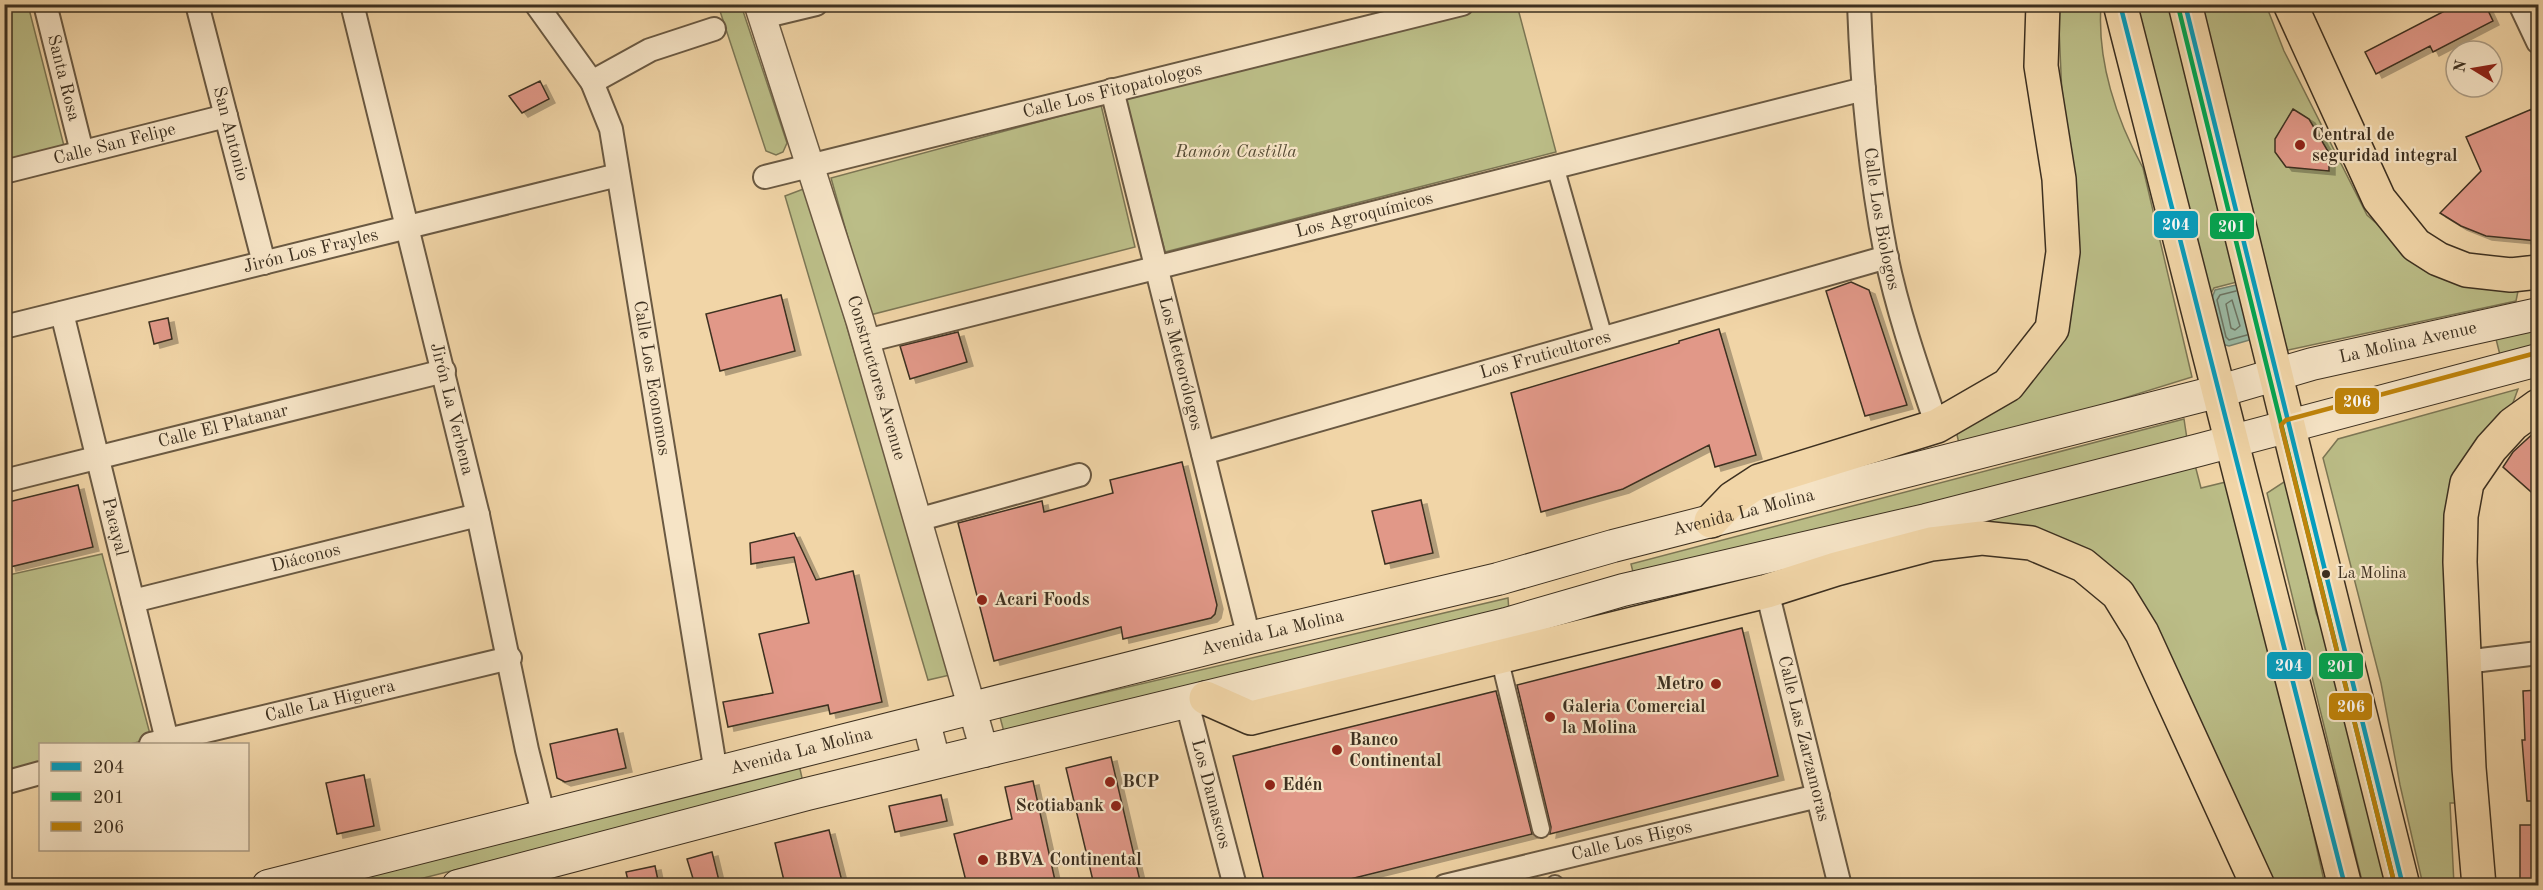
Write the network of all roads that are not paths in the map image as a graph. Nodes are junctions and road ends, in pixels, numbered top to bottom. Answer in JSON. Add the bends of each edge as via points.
{"nodes":[{"id":1,"x":45,"y":4,"type":"edge"},
{"id":2,"x":197,"y":4,"type":"edge"},
{"id":3,"x":352,"y":4,"type":"edge"},
{"id":4,"x":536,"y":4,"type":"edge"},
{"id":5,"x":816,"y":4,"type":"edge"},
{"id":6,"x":1859,"y":4,"type":"edge"},
{"id":7,"x":2043,"y":4,"type":"edge"},
{"id":8,"x":2120,"y":4,"type":"edge"},
{"id":9,"x":2185,"y":4,"type":"edge"},
{"id":10,"x":2290,"y":4,"type":"edge"},
{"id":11,"x":2520,"y":4,"type":"edge"},
{"id":12,"x":1447,"y":7,"type":"edge"},
{"id":13,"x":760,"y":11,"type":"edge"},
{"id":14,"x":714,"y":29,"type":"dead end"},
{"id":15,"x":2538,"y":42,"type":"edge"},
{"id":16,"x":592,"y":82,"type":"junction"},
{"id":17,"x":1864,"y":89,"type":"junction"},
{"id":18,"x":1112,"y":90,"type":"junction"},
{"id":19,"x":226,"y":116,"type":"junction"},
{"id":20,"x":82,"y":152,"type":"junction"},
{"id":21,"x":811,"y":165,"type":"junction"},
{"id":22,"x":1555,"y":166,"type":"junction"},
{"id":23,"x":4,"y":172,"type":"edge"},
{"id":24,"x":618,"y":175,"type":"junction"},
{"id":25,"x":765,"y":177,"type":"dead end"},
{"id":26,"x":408,"y":227,"type":"junction"},
{"id":27,"x":1887,"y":257,"type":"junction"},
{"id":28,"x":264,"y":262,"type":"junction"},
{"id":29,"x":1156,"y":267,"type":"junction"},
{"id":30,"x":2538,"y":272,"type":"edge"},
{"id":31,"x":62,"y":313,"type":"junction"},
{"id":32,"x":2538,"y":314,"type":"edge"},
{"id":33,"x":4,"y":327,"type":"edge"},
{"id":34,"x":2480,"y":327,"type":"junction"},
{"id":35,"x":1604,"y":338,"type":"junction"},
{"id":36,"x":866,"y":341,"type":"junction"},
{"id":37,"x":2538,"y":360,"type":"edge"},
{"id":38,"x":444,"y":371,"type":"junction"},
{"id":39,"x":2491,"y":373,"type":"junction"},
{"id":40,"x":2277,"y":375,"type":"junction"},
{"id":41,"x":2220,"y":391,"type":"junction"},
{"id":42,"x":2538,"y":405,"type":"edge"},
{"id":43,"x":1937,"y":426,"type":"junction"},
{"id":44,"x":2288,"y":427,"type":"junction"},
{"id":45,"x":2232,"y":441,"type":"junction"},
{"id":46,"x":1203,"y":453,"type":"junction"},
{"id":47,"x":98,"y":458,"type":"junction"},
{"id":48,"x":1079,"y":475,"type":"dead end"},
{"id":49,"x":4,"y":481,"type":"edge"},
{"id":50,"x":478,"y":515,"type":"junction"},
{"id":51,"x":917,"y":520,"type":"junction"},
{"id":52,"x":1711,"y":521,"type":"junction"},
{"id":53,"x":1833,"y":556,"type":"junction"},
{"id":54,"x":1498,"y":579,"type":"junction"},
{"id":55,"x":1767,"y":591,"type":"junction"},
{"id":56,"x":1597,"y":598,"type":"junction"},
{"id":57,"x":133,"y":601,"type":"junction"},
{"id":58,"x":1684,"y":612,"type":"junction"},
{"id":59,"x":1506,"y":624,"type":"junction"},
{"id":60,"x":1249,"y":638,"type":"junction"},
{"id":61,"x":2538,"y":653,"type":"edge"},
{"id":62,"x":1499,"y":657,"type":"junction"},
{"id":63,"x":510,"y":658,"type":"junction"},
{"id":64,"x":2465,"y":662,"type":"junction"},
{"id":65,"x":1197,"y":701,"type":"junction"},
{"id":66,"x":974,"y":709,"type":"junction"},
{"id":67,"x":926,"y":721,"type":"junction"},
{"id":68,"x":159,"y":742,"type":"edge"},
{"id":69,"x":794,"y":753,"type":"junction"},
{"id":70,"x":985,"y":753,"type":"junction"},
{"id":71,"x":937,"y":764,"type":"junction"},
{"id":72,"x":39,"y":773,"type":"edge"},
{"id":73,"x":716,"y":773,"type":"junction"},
{"id":74,"x":4,"y":783,"type":"edge"},
{"id":75,"x":807,"y":794,"type":"junction"},
{"id":76,"x":1818,"y":796,"type":"junction"},
{"id":77,"x":544,"y":817,"type":"junction"},
{"id":78,"x":1541,"y":829,"type":"dead end"},
{"id":79,"x":508,"y":879,"type":"edge"},
{"id":80,"x":268,"y":885,"type":"edge"},
{"id":81,"x":458,"y":885,"type":"edge"},
{"id":82,"x":1235,"y":885,"type":"edge"},
{"id":83,"x":1445,"y":885,"type":"edge"},
{"id":84,"x":1840,"y":885,"type":"edge"},
{"id":85,"x":2258,"y":885,"type":"edge"},
{"id":86,"x":2345,"y":885,"type":"edge"},
{"id":87,"x":2403,"y":885,"type":"edge"},
{"id":88,"x":2479,"y":885,"type":"edge"}],
"edges":[{"from":1,"to":20,"type":"street","name":"Santa Rosa"},
{"from":2,"to":19,"type":"street","name":"San Antonio"},
{"from":3,"to":26,"type":"street","name":"Jirón La Verbena"},
{"from":4,"to":16,"type":"street","name":"Calle Los Economos"},
{"from":5,"to":13,"type":"street"},
{"from":6,"to":17,"type":"street","name":"Calle Los Biologos"},
{"from":7,"to":43,"type":"main road","via":[[2041,66],[2059,179],[2063,252],[2052,329],[2008,385]]},
{"from":8,"to":41,"type":"main road"},
{"from":9,"to":40,"type":"main road"},
{"from":10,"to":30,"type":"main road","via":[[2379,199],[2416,245],[2466,270],[2511,275]]},
{"from":11,"to":15,"type":"street"},
{"from":12,"to":18,"type":"street","name":"Calle Los Fitopatologos"},
{"from":13,"to":21,"type":"street","name":"Constructores Avenue"},
{"from":14,"to":16,"type":"street","via":[[650,50]]},
{"from":16,"to":24,"type":"street","name":"Calle Los Economos","via":[[611,129]]},
{"from":17,"to":22,"type":"street","name":"Los Agroquímicos"},
{"from":17,"to":27,"type":"street","name":"Calle Los Biologos"},
{"from":18,"to":21,"type":"street","name":"Calle Los Fitopatologos"},
{"from":18,"to":29,"type":"street","name":"Los Meteorólogos"},
{"from":19,"to":20,"type":"street","name":"Calle San Felipe"},
{"from":19,"to":28,"type":"street","name":"San Antonio"},
{"from":20,"to":23,"type":"street","name":"Calle San Felipe"},
{"from":21,"to":25,"type":"street","name":"Calle Los Fitopatologos"},
{"from":21,"to":36,"type":"street","name":"Constructores Avenue"},
{"from":22,"to":29,"type":"street","name":"Los Agroquímicos"},
{"from":22,"to":35,"type":"street"},
{"from":24,"to":26,"type":"street","name":"Jirón Los Frayles"},
{"from":24,"to":73,"type":"street","name":"Calle Los Economos"},
{"from":26,"to":28,"type":"street","name":"Jirón Los Frayles"},
{"from":26,"to":38,"type":"street","name":"Jirón La Verbena"},
{"from":27,"to":35,"type":"street","name":"Los Fruticultores"},
{"from":27,"to":43,"type":"street","name":"Calle Los Biologos"},
{"from":28,"to":31,"type":"street","name":"Jirón Los Frayles"},
{"from":29,"to":36,"type":"street","name":"Los Agroquímicos"},
{"from":29,"to":46,"type":"street","name":"Los Meteorólogos"},
{"from":31,"to":33,"type":"street","name":"Jirón Los Frayles"},
{"from":31,"to":47,"type":"street","name":"Pacayal"},
{"from":32,"to":34,"type":"main road","name":"La Molina Avenue"},
{"from":34,"to":39,"type":"main road","via":[[2479,356]]},
{"from":34,"to":40,"type":"main road","name":"La Molina Avenue"},
{"from":35,"to":46,"type":"street","name":"Los Fruticultores"},
{"from":36,"to":51,"type":"street","name":"Constructores Avenue"},
{"from":37,"to":39,"type":"main road"},
{"from":38,"to":47,"type":"street","name":"Calle El Platanar"},
{"from":38,"to":50,"type":"street","name":"Jirón La Verbena"},
{"from":39,"to":44,"type":"main road"},
{"from":40,"to":41,"type":"main road","name":"Avenida La Molina"},
{"from":40,"to":44,"type":"main road"},
{"from":41,"to":45,"type":"main road"},
{"from":41,"to":52,"type":"main road","name":"Avenida La Molina"},
{"from":42,"to":64,"type":"main road","via":[[2491,448],[2467,483],[2461,516]]},
{"from":43,"to":52,"type":"main road","via":[[1759,481],[1743,490]]},
{"from":44,"to":45,"type":"main road"},
{"from":44,"to":87,"type":"main road"},
{"from":45,"to":53,"type":"main road","via":[[1926,520]]},
{"from":45,"to":86,"type":"main road"},
{"from":46,"to":60,"type":"street","name":"Los Meteorólogos"},
{"from":47,"to":49,"type":"street","name":"Calle El Platanar"},
{"from":47,"to":57,"type":"street","name":"Pacayal"},
{"from":48,"to":51,"type":"street"},
{"from":50,"to":57,"type":"street","name":"Diáconos"},
{"from":50,"to":63,"type":"street","name":"Jirón La Verbena"},
{"from":51,"to":66,"type":"street","name":"Constructores Avenue"},
{"from":52,"to":54,"type":"main road","name":"Avenida La Molina"},
{"from":53,"to":55,"type":"main road"},
{"from":53,"to":56,"type":"main road"},
{"from":53,"to":85,"type":"main road","via":[[1982,538],[2031,543],[2083,565],[2118,594],[2142,633]]},
{"from":54,"to":59,"type":"main road","via":[[1487,584],[1480,594],[1479,606],[1494,623]]},
{"from":54,"to":60,"type":"main road","name":"Avenida La Molina"},
{"from":55,"to":58,"type":"main road"},
{"from":55,"to":76,"type":"street","name":"Calle Las Zarzamoras"},
{"from":56,"to":58,"type":"main road"},
{"from":56,"to":59,"type":"main road"},
{"from":57,"to":68,"type":"street","name":"Pacayal"},
{"from":58,"to":62,"type":"main road"},
{"from":59,"to":65,"type":"main road"},
{"from":60,"to":66,"type":"main road","name":"Avenida La Molina"},
{"from":61,"to":64,"type":"street"},
{"from":62,"to":65,"type":"main road","via":[[1251,718]]},
{"from":62,"to":78,"type":"street"},
{"from":63,"to":68,"type":"street","name":"Calle La Higuera"},
{"from":63,"to":77,"type":"street","name":"Jirón La Verbena"},
{"from":64,"to":88,"type":"main road"},
{"from":65,"to":70,"type":"main road"},
{"from":65,"to":82,"type":"street","name":"Los Damascos"},
{"from":66,"to":67,"type":"main road","name":"Avenida La Molina"},
{"from":66,"to":70,"type":"street","name":"Constructores Avenue"},
{"from":67,"to":69,"type":"main road","name":"Avenida La Molina"},
{"from":67,"to":71,"type":"street"},
{"from":69,"to":73,"type":"main road","name":"Avenida La Molina"},
{"from":69,"to":75,"type":"main road","via":[[806,755],[819,774],[816,786]]},
{"from":70,"to":71,"type":"main road"},
{"from":71,"to":75,"type":"main road"},
{"from":72,"to":74,"type":"street"},
{"from":73,"to":77,"type":"main road","name":"Avenida La Molina"},
{"from":75,"to":79,"type":"main road"},
{"from":76,"to":83,"type":"street","name":"Calle Los Higos"},
{"from":76,"to":84,"type":"street","name":"Calle Las Zarzamoras"},
{"from":77,"to":80,"type":"main road","name":"Avenida La Molina"},
{"from":79,"to":81,"type":"main road"}]}
